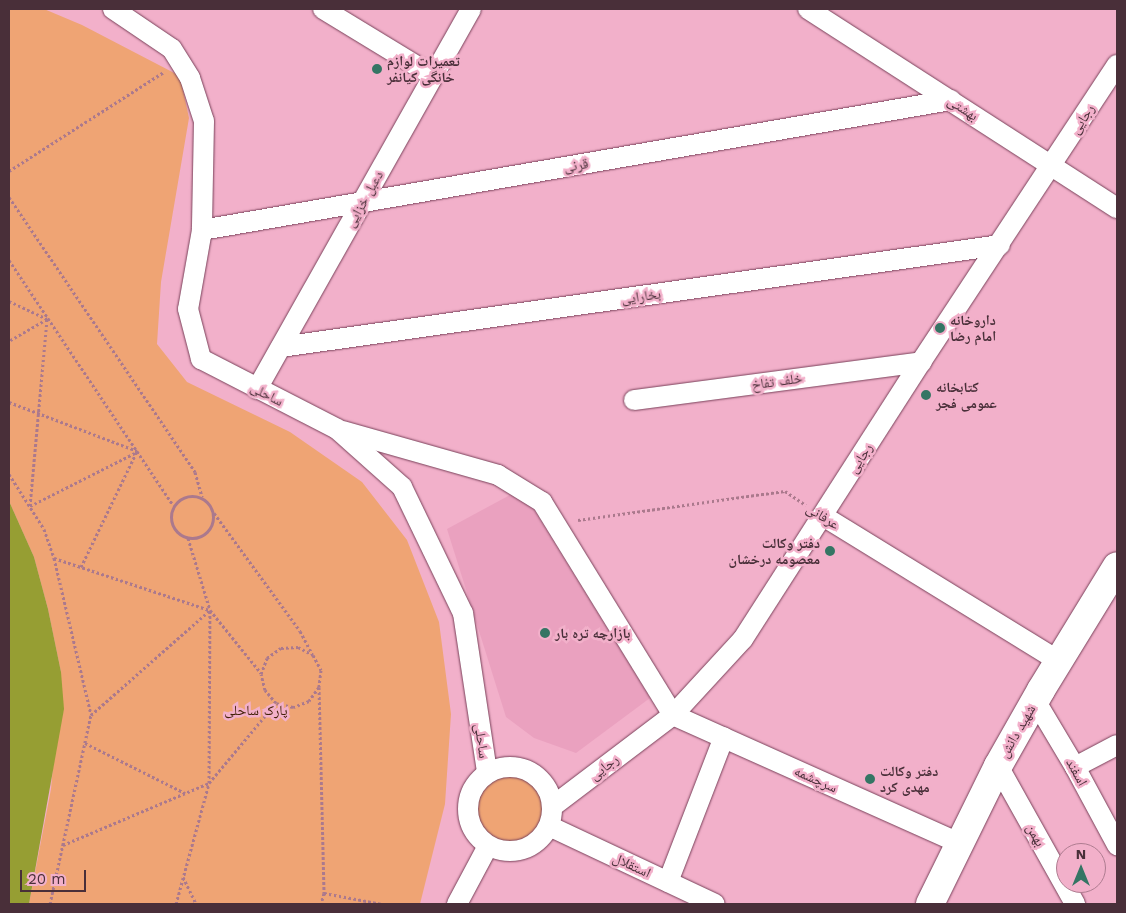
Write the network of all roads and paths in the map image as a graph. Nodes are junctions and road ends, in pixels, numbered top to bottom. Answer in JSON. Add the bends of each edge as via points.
{"nodes":[{"id":1,"x":113,"y":9,"type":"edge"},
{"id":2,"x":323,"y":9,"type":"edge"},
{"id":3,"x":471,"y":9,"type":"edge"},
{"id":4,"x":808,"y":9,"type":"edge"},
{"id":5,"x":180,"y":62,"type":"junction"},
{"id":6,"x":1117,"y":65,"type":"edge"},
{"id":7,"x":433,"y":76,"type":"junction"},
{"id":8,"x":951,"y":100,"type":"junction"},
{"id":9,"x":1052,"y":166,"type":"junction"},
{"id":10,"x":9,"y":171,"type":"edge"},
{"id":11,"x":9,"y":197,"type":"edge"},
{"id":12,"x":362,"y":202,"type":"junction"},
{"id":13,"x":1117,"y":208,"type":"edge"},
{"id":14,"x":202,"y":230,"type":"junction"},
{"id":15,"x":1000,"y":245,"type":"junction"},
{"id":16,"x":9,"y":260,"type":"edge"},
{"id":17,"x":9,"y":301,"type":"edge"},
{"id":18,"x":47,"y":318,"type":"junction"},
{"id":19,"x":9,"y":341,"type":"edge"},
{"id":20,"x":281,"y":347,"type":"junction"},
{"id":21,"x":921,"y":362,"type":"junction"},
{"id":22,"x":257,"y":389,"type":"junction"},
{"id":23,"x":634,"y":400,"type":"dead end"},
{"id":24,"x":9,"y":402,"type":"edge"},
{"id":25,"x":38,"y":413,"type":"junction"},
{"id":26,"x":337,"y":429,"type":"junction"},
{"id":27,"x":137,"y":451,"type":"junction"},
{"id":28,"x":9,"y":474,"type":"edge"},
{"id":29,"x":202,"y":497,"type":"junction"},
{"id":30,"x":173,"y":505,"type":"junction"},
{"id":31,"x":30,"y":506,"type":"junction"},
{"id":32,"x":214,"y":513,"type":"junction"},
{"id":33,"x":823,"y":516,"type":"junction"},
{"id":34,"x":556,"y":523,"type":"junction"},
{"id":35,"x":188,"y":538,"type":"junction"},
{"id":36,"x":54,"y":558,"type":"junction"},
{"id":37,"x":1117,"y":566,"type":"edge"},
{"id":38,"x":81,"y":567,"type":"junction"},
{"id":39,"x":210,"y":610,"type":"junction"},
{"id":40,"x":313,"y":655,"type":"junction"},
{"id":41,"x":1059,"y":661,"type":"junction"},
{"id":42,"x":261,"y":674,"type":"junction"},
{"id":43,"x":320,"y":687,"type":"junction"},
{"id":44,"x":1035,"y":700,"type":"junction"},
{"id":45,"x":276,"y":703,"type":"junction"},
{"id":46,"x":91,"y":715,"type":"junction"},
{"id":47,"x":673,"y":715,"type":"junction"},
{"id":48,"x":724,"y":737,"type":"junction"},
{"id":49,"x":85,"y":742,"type":"junction"},
{"id":50,"x":1117,"y":745,"type":"edge"},
{"id":51,"x":998,"y":766,"type":"junction"},
{"id":52,"x":1075,"y":768,"type":"junction"},
{"id":53,"x":487,"y":772,"type":"junction"},
{"id":54,"x":209,"y":782,"type":"junction"},
{"id":55,"x":185,"y":793,"type":"junction"},
{"id":56,"x":553,"y":806,"type":"junction"},
{"id":57,"x":549,"y":826,"type":"junction"},
{"id":58,"x":959,"y":844,"type":"junction"},
{"id":59,"x":63,"y":845,"type":"junction"},
{"id":60,"x":1117,"y":845,"type":"edge"},
{"id":61,"x":488,"y":846,"type":"junction"},
{"id":62,"x":182,"y":876,"type":"junction"},
{"id":63,"x":668,"y":882,"type":"junction"},
{"id":64,"x":324,"y":893,"type":"junction"},
{"id":65,"x":50,"y":904,"type":"edge"},
{"id":66,"x":176,"y":904,"type":"edge"},
{"id":67,"x":196,"y":904,"type":"edge"},
{"id":68,"x":321,"y":904,"type":"edge"},
{"id":69,"x":382,"y":904,"type":"edge"},
{"id":70,"x":458,"y":904,"type":"edge"},
{"id":71,"x":715,"y":904,"type":"edge"},
{"id":72,"x":930,"y":904,"type":"edge"},
{"id":73,"x":1075,"y":904,"type":"edge"}],
"edges":[{"from":1,"to":5,"type":"street","name":"ساحلی","via":[[172,49]]},
{"from":2,"to":7,"type":"street"},
{"from":3,"to":7,"type":"street","name":"دعبل خزایی"},
{"from":4,"to":8,"type":"street","name":"بهشتی"},
{"from":5,"to":10,"type":"path"},
{"from":5,"to":14,"type":"street","name":"ساحلی","via":[[190,78],[204,121]]},
{"from":6,"to":9,"type":"street","name":"رجایی"},
{"from":7,"to":12,"type":"street","name":"دعبل خزایی"},
{"from":8,"to":9,"type":"street","name":"بهشتی"},
{"from":8,"to":12,"type":"street","name":"قرنی"},
{"from":9,"to":13,"type":"street","name":"بهشتی"},
{"from":9,"to":15,"type":"street","name":"رجایی"},
{"from":11,"to":29,"type":"path","via":[[195,472]]},
{"from":12,"to":14,"type":"street","name":"قرنی"},
{"from":12,"to":20,"type":"street","name":"دعبل خزایی"},
{"from":14,"to":22,"type":"street","name":"ساحلی","via":[[188,309],[201,359]]},
{"from":15,"to":20,"type":"street","name":"بخارایی"},
{"from":15,"to":21,"type":"street","name":"رجایی"},
{"from":16,"to":18,"type":"path"},
{"from":17,"to":18,"type":"path"},
{"from":18,"to":19,"type":"path"},
{"from":18,"to":25,"type":"path"},
{"from":18,"to":27,"type":"path"},
{"from":20,"to":22,"type":"street","name":"دعبل خزایی"},
{"from":21,"to":23,"type":"street","name":"خلف تفاخ"},
{"from":21,"to":33,"type":"street","name":"رجایی"},
{"from":22,"to":26,"type":"street","name":"ساحلی"},
{"from":24,"to":25,"type":"path"},
{"from":25,"to":27,"type":"path"},
{"from":25,"to":31,"type":"path"},
{"from":26,"to":34,"type":"street","via":[[498,475],[542,502]]},
{"from":26,"to":53,"type":"street","name":"ساحلی","via":[[402,487],[463,613]]},
{"from":27,"to":30,"type":"path"},
{"from":27,"to":31,"type":"path"},
{"from":27,"to":38,"type":"path"},
{"from":28,"to":31,"type":"path"},
{"from":29,"to":30,"type":"path","via":[[191,495]]},
{"from":29,"to":32,"type":"path"},
{"from":30,"to":35,"type":"path","via":[[170,515],[172,526],[178,534]]},
{"from":31,"to":36,"type":"path","via":[[44,529]]},
{"from":32,"to":35,"type":"path","via":[[213,523],[207,532],[198,538]]},
{"from":32,"to":40,"type":"path","via":[[300,631]]},
{"from":33,"to":34,"type":"path","name":"عرفانی","via":[[785,491]]},
{"from":33,"to":41,"type":"street","name":"عرفانی"},
{"from":33,"to":47,"type":"street","name":"رجایی","via":[[743,639]]},
{"from":34,"to":47,"type":"street"},
{"from":35,"to":39,"type":"path"},
{"from":36,"to":38,"type":"path"},
{"from":36,"to":46,"type":"path"},
{"from":37,"to":41,"type":"main road","name":"شهید دانش"},
{"from":38,"to":39,"type":"path"},
{"from":39,"to":42,"type":"path"},
{"from":39,"to":46,"type":"path"},
{"from":39,"to":54,"type":"path"},
{"from":40,"to":42,"type":"path","via":[[298,647],[281,648],[267,658]]},
{"from":40,"to":43,"type":"path","via":[[321,670]]},
{"from":41,"to":44,"type":"main road","name":"شهید دانش"},
{"from":42,"to":45,"type":"path","via":[[264,690]]},
{"from":43,"to":45,"type":"path","via":[[309,701],[301,704]]},
{"from":43,"to":64,"type":"path"},
{"from":44,"to":51,"type":"main road","name":"شهید دانش"},
{"from":44,"to":52,"type":"street","name":"اسفند"},
{"from":45,"to":54,"type":"path"},
{"from":46,"to":49,"type":"path"},
{"from":47,"to":48,"type":"street","name":"سرچشمه"},
{"from":47,"to":56,"type":"street","name":"رجایی"},
{"from":48,"to":58,"type":"street","name":"سرچشمه"},
{"from":48,"to":63,"type":"street"},
{"from":49,"to":55,"type":"path"},
{"from":49,"to":59,"type":"path"},
{"from":50,"to":52,"type":"street"},
{"from":51,"to":58,"type":"main road","name":"شهید دانش"},
{"from":51,"to":73,"type":"street","name":"بهمن"},
{"from":52,"to":60,"type":"street","name":"اسفند"},
{"from":53,"to":56,"type":"street","via":[[508,766],[529,770],[546,785]]},
{"from":53,"to":61,"type":"street","via":[[472,788],[466,810],[472,831]]},
{"from":54,"to":55,"type":"path"},
{"from":54,"to":62,"type":"path"},
{"from":55,"to":59,"type":"path"},
{"from":56,"to":57,"type":"street"},
{"from":57,"to":61,"type":"street","via":[[534,844],[511,852]]},
{"from":57,"to":63,"type":"street","name":"استقلال"},
{"from":58,"to":72,"type":"main road","name":"شهید دانش"},
{"from":59,"to":65,"type":"path"},
{"from":61,"to":70,"type":"street"},
{"from":62,"to":66,"type":"path"},
{"from":62,"to":67,"type":"path"},
{"from":63,"to":71,"type":"street","name":"استقلال"},
{"from":64,"to":68,"type":"path"},
{"from":64,"to":69,"type":"path"}]}
